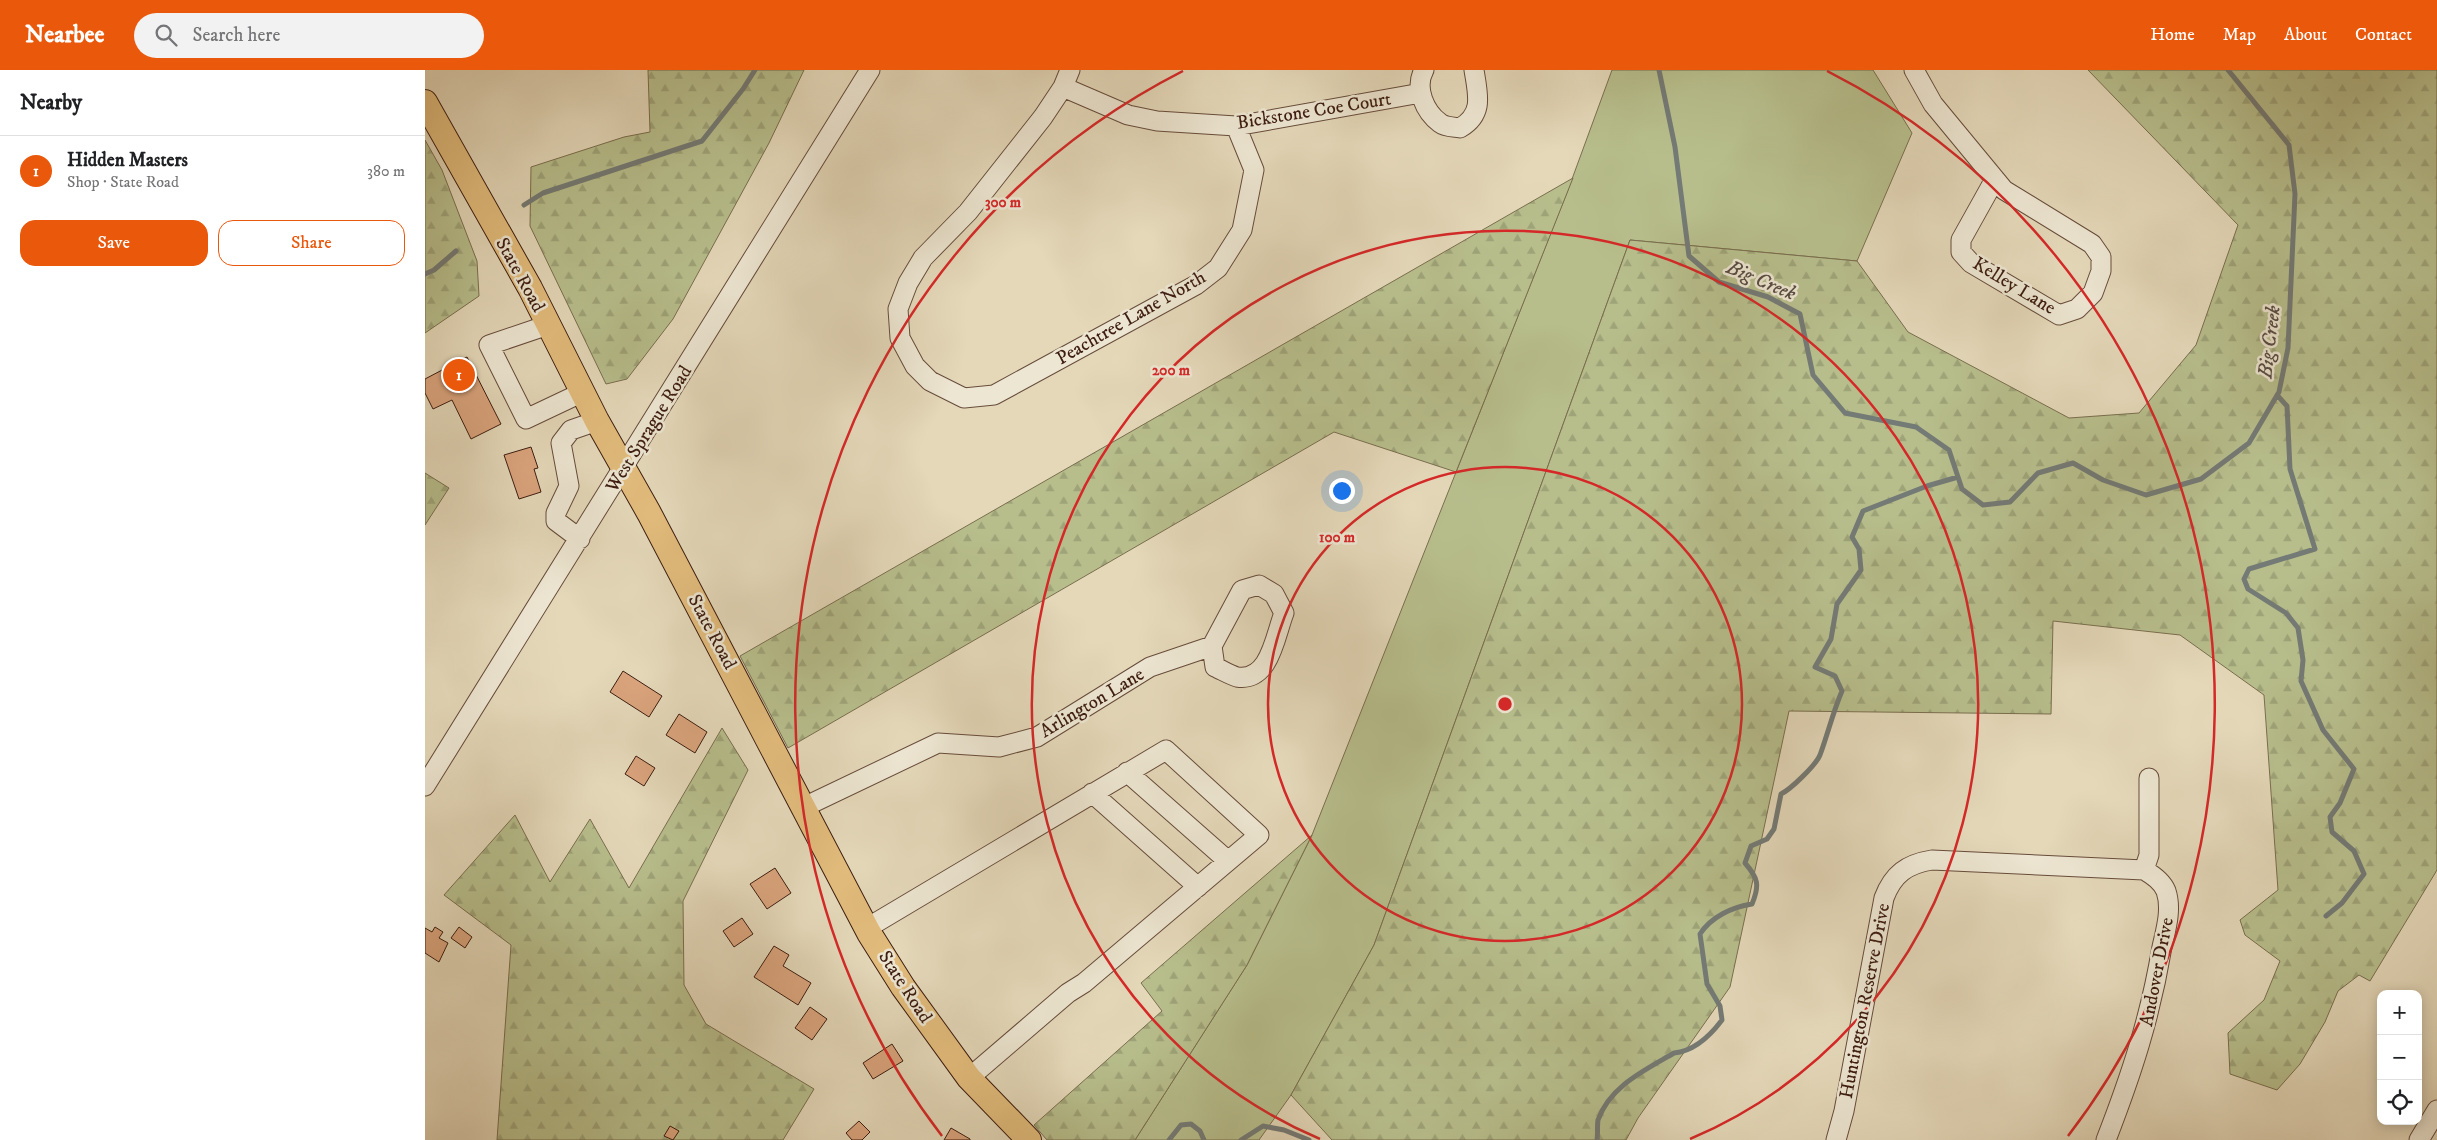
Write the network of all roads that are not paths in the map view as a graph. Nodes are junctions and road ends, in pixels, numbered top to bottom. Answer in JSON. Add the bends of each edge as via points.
{"nodes":[{"id":1,"x":870,"y":70,"type":"edge"},
{"id":2,"x":1424,"y":70,"type":"edge"},
{"id":3,"x":1474,"y":70,"type":"edge"},
{"id":4,"x":1914,"y":70,"type":"edge"},
{"id":5,"x":1066,"y":78,"type":"edge"},
{"id":6,"x":1421,"y":93,"type":"junction"},
{"id":7,"x":425,"y":102,"type":"edge"},
{"id":8,"x":1236,"y":126,"type":"junction"},
{"id":9,"x":1995,"y":179,"type":"junction"},
{"id":10,"x":548,"y":326,"type":"junction"},
{"id":11,"x":583,"y":392,"type":"junction"},
{"id":12,"x":597,"y":421,"type":"junction"},
{"id":13,"x":623,"y":470,"type":"junction"},
{"id":14,"x":580,"y":538,"type":"junction"},
{"id":15,"x":1212,"y":646,"type":"junction"},
{"id":16,"x":1127,"y":772,"type":"junction"},
{"id":17,"x":2149,"y":778,"type":"dead end"},
{"id":18,"x":425,"y":786,"type":"edge"},
{"id":19,"x":1092,"y":793,"type":"junction"},
{"id":20,"x":804,"y":807,"type":"junction"},
{"id":21,"x":1228,"y":861,"type":"junction"},
{"id":22,"x":2144,"y":870,"type":"junction"},
{"id":23,"x":1194,"y":891,"type":"junction"},
{"id":24,"x":867,"y":928,"type":"junction"},
{"id":25,"x":969,"y":1078,"type":"junction"},
{"id":26,"x":2437,"y":1110,"type":"edge"},
{"id":27,"x":1029,"y":1140,"type":"edge"},
{"id":28,"x":1835,"y":1140,"type":"edge"},
{"id":29,"x":2106,"y":1140,"type":"edge"},
{"id":30,"x":2419,"y":1140,"type":"edge"}],
"edges":[{"from":1,"to":13,"type":"street","name":"West Sprague Road"},
{"from":2,"to":6,"type":"street"},
{"from":3,"to":6,"type":"street","via":[[1479,103],[1472,121],[1460,128],[1442,125],[1431,114]]},
{"from":4,"to":9,"type":"street","name":"Kelley Lane","via":[[1933,104]]},
{"from":5,"to":8,"type":"street","name":"Bickstone Coe Court","via":[[1128,114],[1157,121]]},
{"from":5,"to":8,"type":"street","name":"Peachtree Lane North","via":[[1043,116],[967,212],[923,258],[907,283],[898,309],[899,338],[915,366],[930,381],[964,398],[995,394],[1196,285],[1218,268],[1242,230],[1254,170]]},
{"from":6,"to":8,"type":"street","name":"Bickstone Coe Court"},
{"from":7,"to":10,"type":"main road","name":"State Road"},
{"from":9,"to":9,"type":"street","name":"Kelley Lane","via":[[1961,240],[1961,252],[1971,264],[2059,315],[2077,309],[2093,293],[2101,271],[2101,257],[2092,244],[2005,190]]},
{"from":10,"to":11,"type":"main road","name":"State Road"},
{"from":10,"to":11,"type":"street","via":[[489,345],[526,420]]},
{"from":11,"to":12,"type":"main road","name":"State Road"},
{"from":12,"to":13,"type":"main road","name":"State Road"},
{"from":12,"to":14,"type":"street","via":[[571,430],[561,443],[569,486],[556,512],[556,521]]},
{"from":13,"to":14,"type":"street","name":"West Sprague Road"},
{"from":13,"to":20,"type":"main road","name":"State Road","via":[[649,513]]},
{"from":14,"to":18,"type":"street","name":"West Sprague Road"},
{"from":15,"to":15,"type":"street","via":[[1242,590],[1259,586],[1274,594],[1283,613],[1264,668],[1251,677],[1236,677],[1215,667]]},
{"from":15,"to":20,"type":"street","name":"Arlington Lane","via":[[1150,668],[1037,737],[999,748],[937,743]]},
{"from":16,"to":19,"type":"street"},
{"from":16,"to":21,"type":"street"},
{"from":16,"to":21,"type":"street","via":[[1166,750],[1259,835]]},
{"from":17,"to":22,"type":"street","via":[[2149,855]]},
{"from":19,"to":23,"type":"street"},
{"from":19,"to":24,"type":"street"},
{"from":20,"to":24,"type":"main road","name":"State Road"},
{"from":21,"to":23,"type":"street"},
{"from":22,"to":28,"type":"street","name":"Huntington Reserve Drive","via":[[1932,860],[1914,863],[1900,871],[1884,898],[1844,1111]]},
{"from":22,"to":29,"type":"street","name":"Andover Drive","via":[[2156,877],[2165,890],[2169,907],[2155,992],[2143,1038]]},
{"from":23,"to":25,"type":"street","via":[[1084,983],[1067,993]]},
{"from":24,"to":25,"type":"main road","name":"State Road","via":[[903,987]]},
{"from":25,"to":27,"type":"main road","name":"State Road"},
{"from":26,"to":30,"type":"street"}]}
